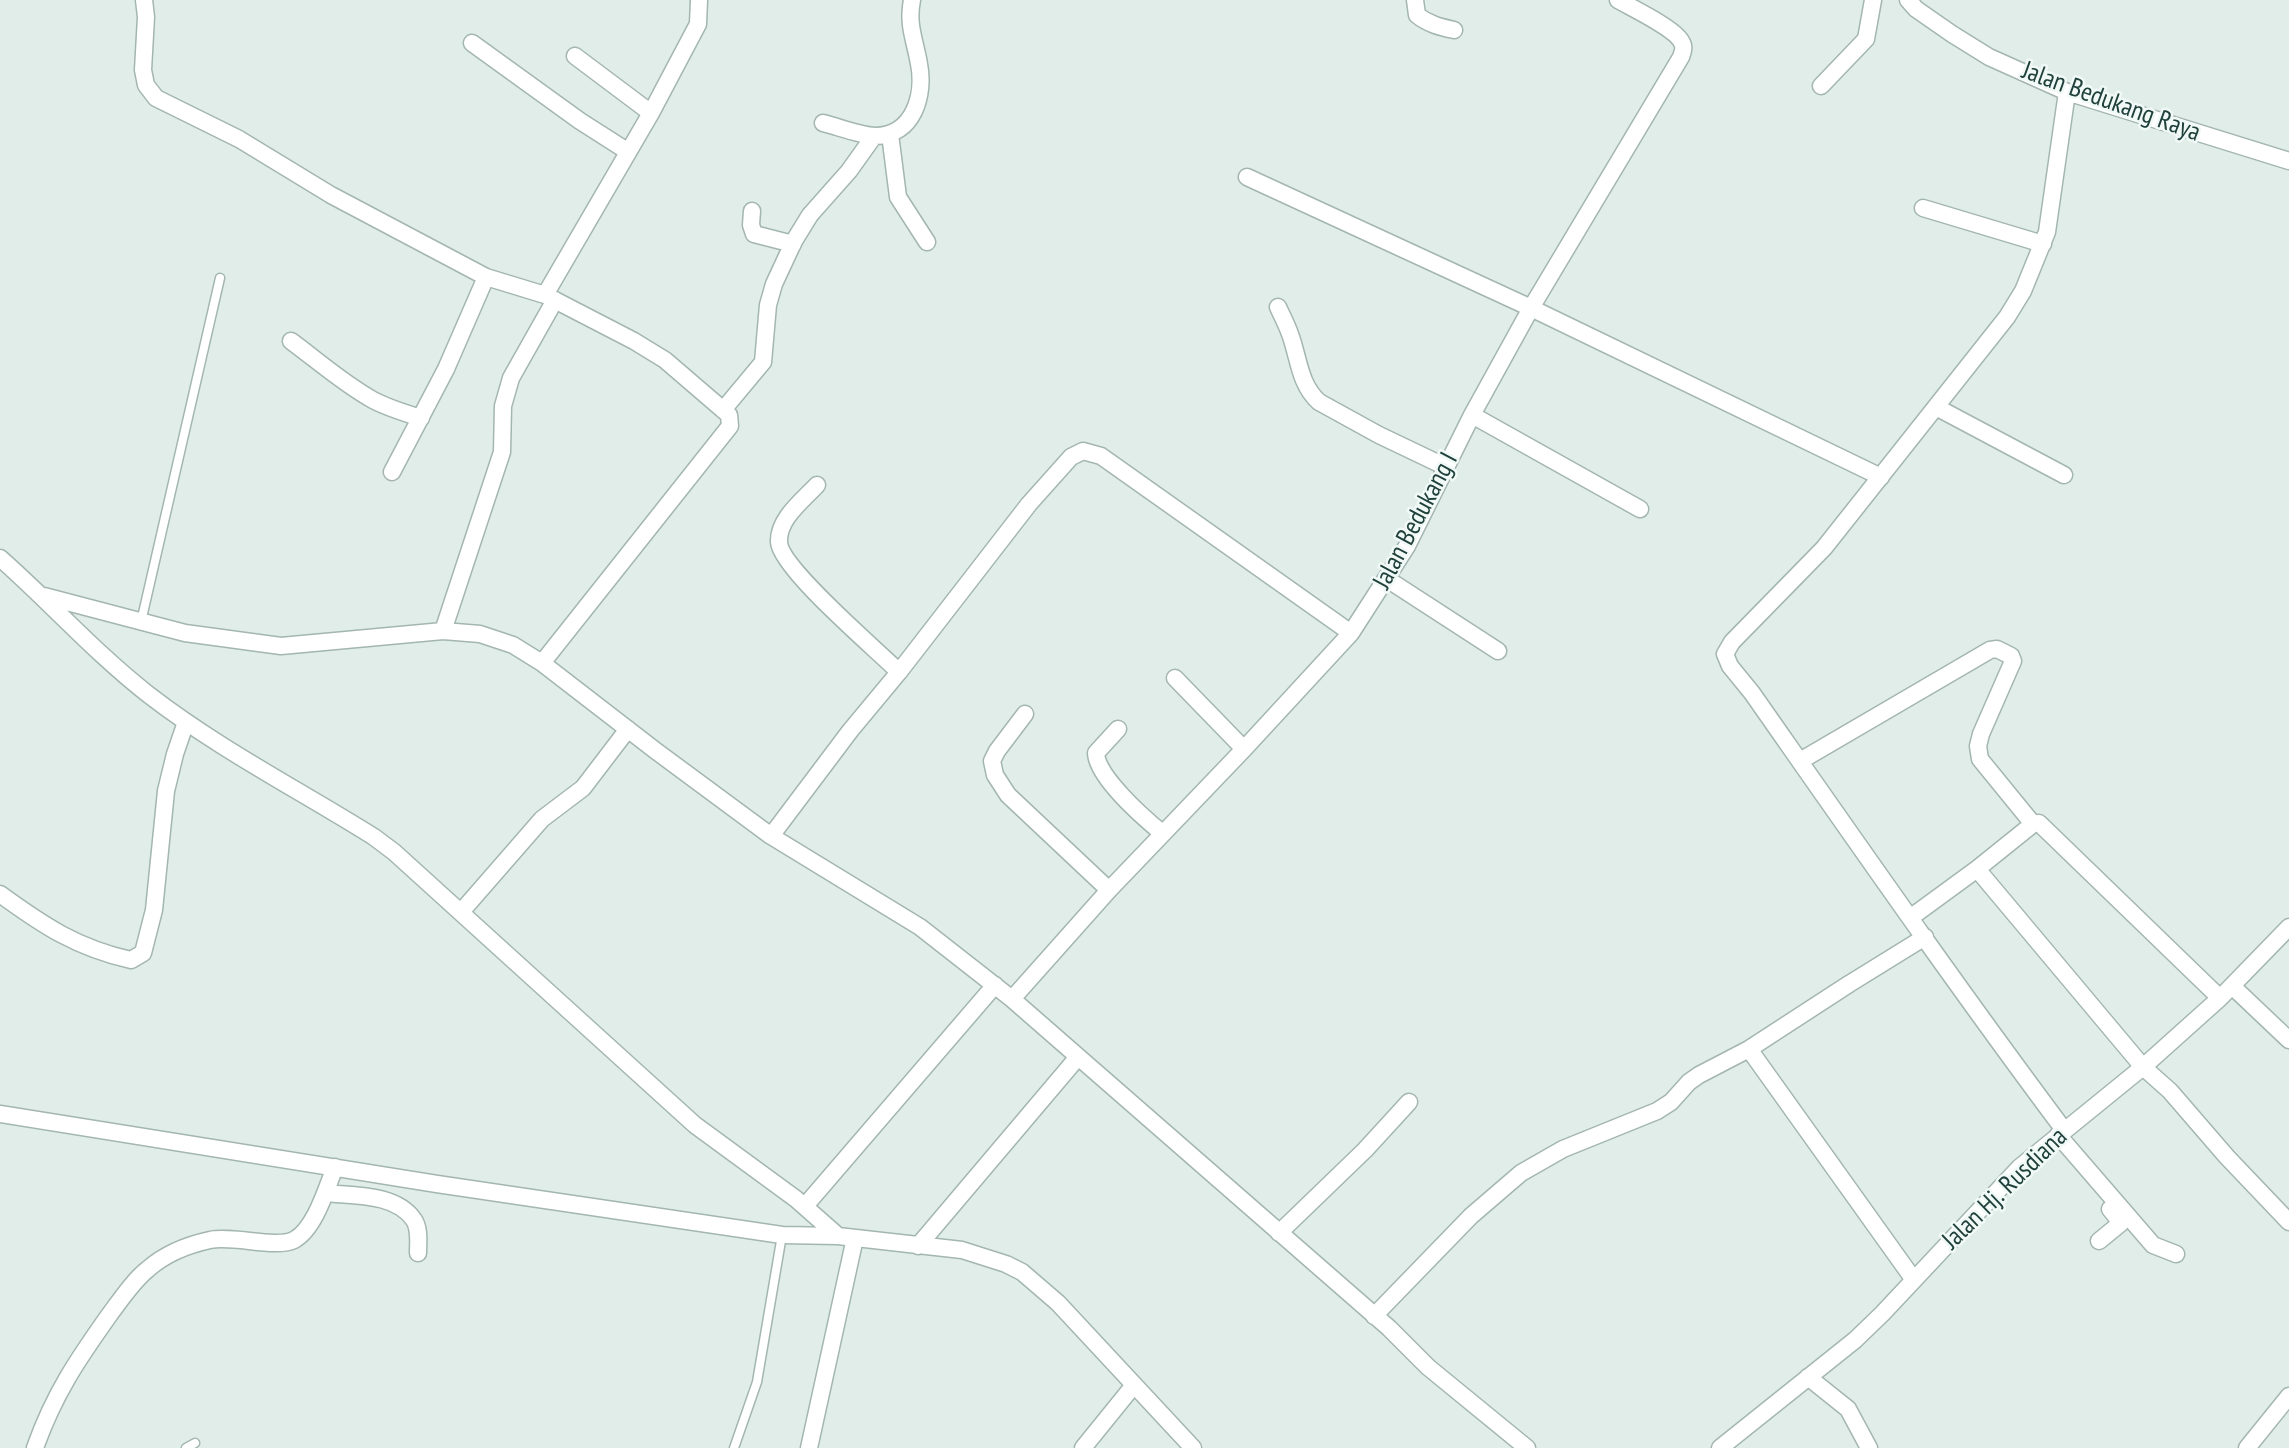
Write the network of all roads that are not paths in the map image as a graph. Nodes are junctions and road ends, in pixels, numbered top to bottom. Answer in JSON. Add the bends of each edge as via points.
{"nodes":[{"id":1,"x":144,"y":0,"type":"edge"},
{"id":2,"x":699,"y":0,"type":"edge"},
{"id":3,"x":912,"y":0,"type":"edge"},
{"id":4,"x":1415,"y":0,"type":"edge"},
{"id":5,"x":1618,"y":0,"type":"edge"},
{"id":6,"x":1873,"y":0,"type":"edge"},
{"id":7,"x":1908,"y":0,"type":"edge"},
{"id":8,"x":1454,"y":30,"type":"dead end"},
{"id":9,"x":472,"y":43,"type":"dead end"},
{"id":10,"x":575,"y":55,"type":"dead end"},
{"id":11,"x":1821,"y":86,"type":"dead end"},
{"id":12,"x":2067,"y":92,"type":"junction"},
{"id":13,"x":651,"y":113,"type":"junction"},
{"id":14,"x":823,"y":123,"type":"dead end"},
{"id":15,"x":882,"y":135,"type":"junction"},
{"id":16,"x":628,"y":151,"type":"junction"},
{"id":17,"x":2289,"y":161,"type":"edge"},
{"id":18,"x":1247,"y":177,"type":"dead end"},
{"id":19,"x":1923,"y":208,"type":"dead end"},
{"id":20,"x":752,"y":211,"type":"dead end"},
{"id":21,"x":927,"y":242,"type":"dead end"},
{"id":22,"x":793,"y":244,"type":"junction"},
{"id":23,"x":2043,"y":244,"type":"junction"},
{"id":24,"x":486,"y":277,"type":"junction"},
{"id":25,"x":220,"y":278,"type":"dead end"},
{"id":26,"x":550,"y":298,"type":"junction"},
{"id":27,"x":1278,"y":307,"type":"dead end"},
{"id":28,"x":1531,"y":308,"type":"junction"},
{"id":29,"x":291,"y":341,"type":"dead end"},
{"id":30,"x":1936,"y":407,"type":"junction"},
{"id":31,"x":723,"y":410,"type":"junction"},
{"id":32,"x":1472,"y":415,"type":"junction"},
{"id":33,"x":421,"y":418,"type":"junction"},
{"id":34,"x":1446,"y":467,"type":"junction"},
{"id":35,"x":393,"y":472,"type":"dead end"},
{"id":36,"x":2064,"y":475,"type":"dead end"},
{"id":37,"x":1881,"y":477,"type":"junction"},
{"id":38,"x":817,"y":485,"type":"dead end"},
{"id":39,"x":1640,"y":509,"type":"dead end"},
{"id":40,"x":0,"y":558,"type":"edge"},
{"id":41,"x":1387,"y":579,"type":"junction"},
{"id":42,"x":44,"y":596,"type":"junction"},
{"id":43,"x":141,"y":622,"type":"junction"},
{"id":44,"x":443,"y":631,"type":"junction"},
{"id":45,"x":1351,"y":633,"type":"junction"},
{"id":46,"x":1498,"y":651,"type":"dead end"},
{"id":47,"x":542,"y":663,"type":"junction"},
{"id":48,"x":899,"y":672,"type":"junction"},
{"id":49,"x":1175,"y":678,"type":"dead end"},
{"id":50,"x":1025,"y":713,"type":"dead end"},
{"id":51,"x":186,"y":722,"type":"junction"},
{"id":52,"x":628,"y":729,"type":"junction"},
{"id":53,"x":1118,"y":729,"type":"dead end"},
{"id":54,"x":1244,"y":749,"type":"junction"},
{"id":55,"x":1800,"y":761,"type":"junction"},
{"id":56,"x":2033,"y":824,"type":"junction"},
{"id":57,"x":1162,"y":833,"type":"junction"},
{"id":58,"x":771,"y":836,"type":"junction"},
{"id":59,"x":1977,"y":869,"type":"junction"},
{"id":60,"x":1109,"y":890,"type":"junction"},
{"id":61,"x":0,"y":894,"type":"edge"},
{"id":62,"x":461,"y":912,"type":"junction"},
{"id":63,"x":1910,"y":918,"type":"junction"},
{"id":64,"x":2289,"y":927,"type":"edge"},
{"id":65,"x":1925,"y":937,"type":"junction"},
{"id":66,"x":995,"y":985,"type":"junction"},
{"id":67,"x":2232,"y":986,"type":"junction"},
{"id":68,"x":1012,"y":999,"type":"junction"},
{"id":69,"x":2220,"y":999,"type":"junction"},
{"id":70,"x":2289,"y":1040,"type":"edge"},
{"id":71,"x":1749,"y":1049,"type":"junction"},
{"id":72,"x":1078,"y":1057,"type":"junction"},
{"id":73,"x":2143,"y":1067,"type":"junction"},
{"id":74,"x":1409,"y":1102,"type":"dead end"},
{"id":75,"x":0,"y":1114,"type":"edge"},
{"id":76,"x":2059,"y":1135,"type":"junction"},
{"id":77,"x":335,"y":1167,"type":"junction"},
{"id":78,"x":325,"y":1193,"type":"junction"},
{"id":79,"x":805,"y":1206,"type":"junction"},
{"id":80,"x":2289,"y":1222,"type":"edge"},
{"id":81,"x":1279,"y":1233,"type":"junction"},
{"id":82,"x":782,"y":1235,"type":"junction"},
{"id":83,"x":838,"y":1236,"type":"junction"},
{"id":84,"x":855,"y":1238,"type":"junction"},
{"id":85,"x":2099,"y":1241,"type":"dead end"},
{"id":86,"x":918,"y":1246,"type":"junction"},
{"id":87,"x":418,"y":1253,"type":"dead end"},
{"id":88,"x":2176,"y":1254,"type":"dead end"},
{"id":89,"x":1913,"y":1280,"type":"junction"},
{"id":90,"x":1374,"y":1316,"type":"junction"},
{"id":91,"x":1808,"y":1377,"type":"junction"},
{"id":92,"x":1134,"y":1385,"type":"junction"},
{"id":93,"x":2289,"y":1396,"type":"edge"},
{"id":94,"x":195,"y":1443,"type":"dead end"},
{"id":95,"x":35,"y":1448,"type":"edge"},
{"id":96,"x":186,"y":1448,"type":"edge"},
{"id":97,"x":734,"y":1448,"type":"edge"},
{"id":98,"x":809,"y":1448,"type":"edge"},
{"id":99,"x":1083,"y":1448,"type":"edge"},
{"id":100,"x":1193,"y":1448,"type":"edge"},
{"id":101,"x":1527,"y":1448,"type":"edge"},
{"id":102,"x":1720,"y":1448,"type":"edge"},
{"id":103,"x":1869,"y":1448,"type":"edge"},
{"id":104,"x":2247,"y":1448,"type":"edge"}],
"edges":[{"from":1,"to":24,"type":"street","via":[[143,70],[146,85],[156,98],[240,139],[331,195]]},
{"from":2,"to":13,"type":"street","via":[[698,24]]},
{"from":3,"to":15,"type":"street","via":[[909,12],[920,66],[919,101],[903,127]]},
{"from":4,"to":8,"type":"street","via":[[1422,19]]},
{"from":5,"to":28,"type":"street","name":"Jalan Bedukang I","via":[[1673,32],[1684,50]]},
{"from":6,"to":11,"type":"street","via":[[1866,39]]},
{"from":7,"to":12,"type":"street","name":"Jalan Bedukang Raya","via":[[1989,57]]},
{"from":9,"to":16,"type":"street"},
{"from":10,"to":13,"type":"street"},
{"from":12,"to":17,"type":"street","name":"Jalan Bedukang Raya"},
{"from":12,"to":23,"type":"street"},
{"from":13,"to":16,"type":"street"},
{"from":14,"to":15,"type":"street"},
{"from":15,"to":21,"type":"street","via":[[898,197]]},
{"from":15,"to":22,"type":"street","via":[[810,215]]},
{"from":16,"to":26,"type":"street"},
{"from":18,"to":28,"type":"street"},
{"from":19,"to":23,"type":"street"},
{"from":20,"to":22,"type":"street","via":[[754,234]]},
{"from":22,"to":31,"type":"street","via":[[768,306],[763,362]]},
{"from":23,"to":30,"type":"street","via":[[2007,317]]},
{"from":24,"to":26,"type":"street"},
{"from":24,"to":33,"type":"street"},
{"from":25,"to":43,"type":"lane"},
{"from":26,"to":31,"type":"street","via":[[665,360]]},
{"from":26,"to":44,"type":"street","via":[[511,378],[503,406],[502,452]]},
{"from":27,"to":34,"type":"street","via":[[1312,396],[1378,435]]},
{"from":28,"to":32,"type":"street","name":"Jalan Bedukang I"},
{"from":28,"to":37,"type":"street"},
{"from":29,"to":33,"type":"street","via":[[374,400]]},
{"from":30,"to":36,"type":"street"},
{"from":30,"to":37,"type":"street"},
{"from":31,"to":47,"type":"street","via":[[730,426]]},
{"from":32,"to":34,"type":"street","name":"Jalan Bedukang I"},
{"from":32,"to":39,"type":"street"},
{"from":33,"to":35,"type":"street"},
{"from":34,"to":41,"type":"street","name":"Jalan Bedukang I"},
{"from":37,"to":55,"type":"street","via":[[1824,548],[1724,654]]},
{"from":38,"to":48,"type":"street","via":[[788,515],[780,550],[798,576]]},
{"from":40,"to":42,"type":"street"},
{"from":41,"to":45,"type":"street","name":"Jalan Bedukang I"},
{"from":41,"to":46,"type":"street"},
{"from":42,"to":43,"type":"street"},
{"from":42,"to":51,"type":"street","via":[[120,671]]},
{"from":43,"to":44,"type":"street","via":[[281,646]]},
{"from":44,"to":47,"type":"street","via":[[491,637]]},
{"from":45,"to":48,"type":"street","via":[[1101,456],[1083,451],[1071,457],[1029,504]]},
{"from":45,"to":54,"type":"street","name":"Jalan Bedukang I"},
{"from":47,"to":52,"type":"street"},
{"from":48,"to":58,"type":"street"},
{"from":49,"to":54,"type":"street"},
{"from":50,"to":60,"type":"street","via":[[992,761],[995,775],[1008,795]]},
{"from":51,"to":61,"type":"street","via":[[166,791],[154,910],[144,953],[131,960],[102,953],[61,936]]},
{"from":51,"to":62,"type":"street","via":[[374,837]]},
{"from":52,"to":58,"type":"street"},
{"from":52,"to":62,"type":"street","via":[[583,788],[542,819]]},
{"from":53,"to":57,"type":"street","via":[[1096,753],[1096,760]]},
{"from":54,"to":57,"type":"street","name":"Jalan Bedukang I"},
{"from":55,"to":56,"type":"street","via":[[1997,649],[2013,661],[1981,734],[1980,759]]},
{"from":55,"to":63,"type":"street"},
{"from":56,"to":59,"type":"street"},
{"from":56,"to":69,"type":"street","via":[[2043,826]]},
{"from":57,"to":60,"type":"street","name":"Jalan Bedukang I"},
{"from":58,"to":66,"type":"street","via":[[920,927]]},
{"from":59,"to":63,"type":"street"},
{"from":59,"to":73,"type":"street"},
{"from":60,"to":68,"type":"street","name":"Jalan Bedukang I"},
{"from":62,"to":79,"type":"street","via":[[695,1125]]},
{"from":63,"to":65,"type":"street"},
{"from":64,"to":67,"type":"street","name":"Jalan Hj. Rusdiana"},
{"from":65,"to":71,"type":"street"},
{"from":65,"to":76,"type":"street"},
{"from":66,"to":68,"type":"street"},
{"from":66,"to":79,"type":"street"},
{"from":67,"to":69,"type":"street","name":"Jalan Hj. Rusdiana"},
{"from":67,"to":70,"type":"street"},
{"from":68,"to":72,"type":"street"},
{"from":69,"to":73,"type":"street","name":"Jalan Hj. Rusdiana"},
{"from":71,"to":89,"type":"street"},
{"from":71,"to":90,"type":"street","via":[[1689,1082],[1657,1111],[1563,1149],[1521,1173],[1471,1216]]},
{"from":72,"to":81,"type":"street"},
{"from":72,"to":86,"type":"street"},
{"from":73,"to":76,"type":"street","name":"Jalan Hj. Rusdiana"},
{"from":73,"to":80,"type":"street"},
{"from":74,"to":81,"type":"street"},
{"from":75,"to":77,"type":"street"},
{"from":76,"to":85,"type":"street","via":[[2121,1223]]},
{"from":76,"to":88,"type":"street","via":[[2153,1245]]},
{"from":76,"to":89,"type":"street","name":"Jalan Hj. Rusdiana","via":[[2020,1167]]},
{"from":77,"to":78,"type":"street"},
{"from":77,"to":82,"type":"street"},
{"from":78,"to":87,"type":"street","via":[[379,1198],[403,1209],[414,1219]]},
{"from":78,"to":95,"type":"street","via":[[306,1228],[292,1241],[212,1239],[175,1251],[147,1269],[74,1365],[48,1412]]},
{"from":79,"to":83,"type":"street"},
{"from":81,"to":90,"type":"street"},
{"from":82,"to":83,"type":"street"},
{"from":82,"to":97,"type":"lane","via":[[757,1382]]},
{"from":83,"to":84,"type":"street"},
{"from":84,"to":86,"type":"street"},
{"from":84,"to":98,"type":"street"},
{"from":86,"to":92,"type":"street","via":[[976,1254],[1022,1272],[1058,1303]]},
{"from":89,"to":91,"type":"street","name":"Jalan Hj. Rusdiana","via":[[1855,1340]]},
{"from":90,"to":101,"type":"street"},
{"from":91,"to":102,"type":"street","name":"Jalan Hj. Rusdiana"},
{"from":91,"to":103,"type":"street","via":[[1847,1409]]},
{"from":92,"to":99,"type":"street"},
{"from":92,"to":100,"type":"street"},
{"from":93,"to":104,"type":"street"},
{"from":94,"to":96,"type":"lane"}]}
